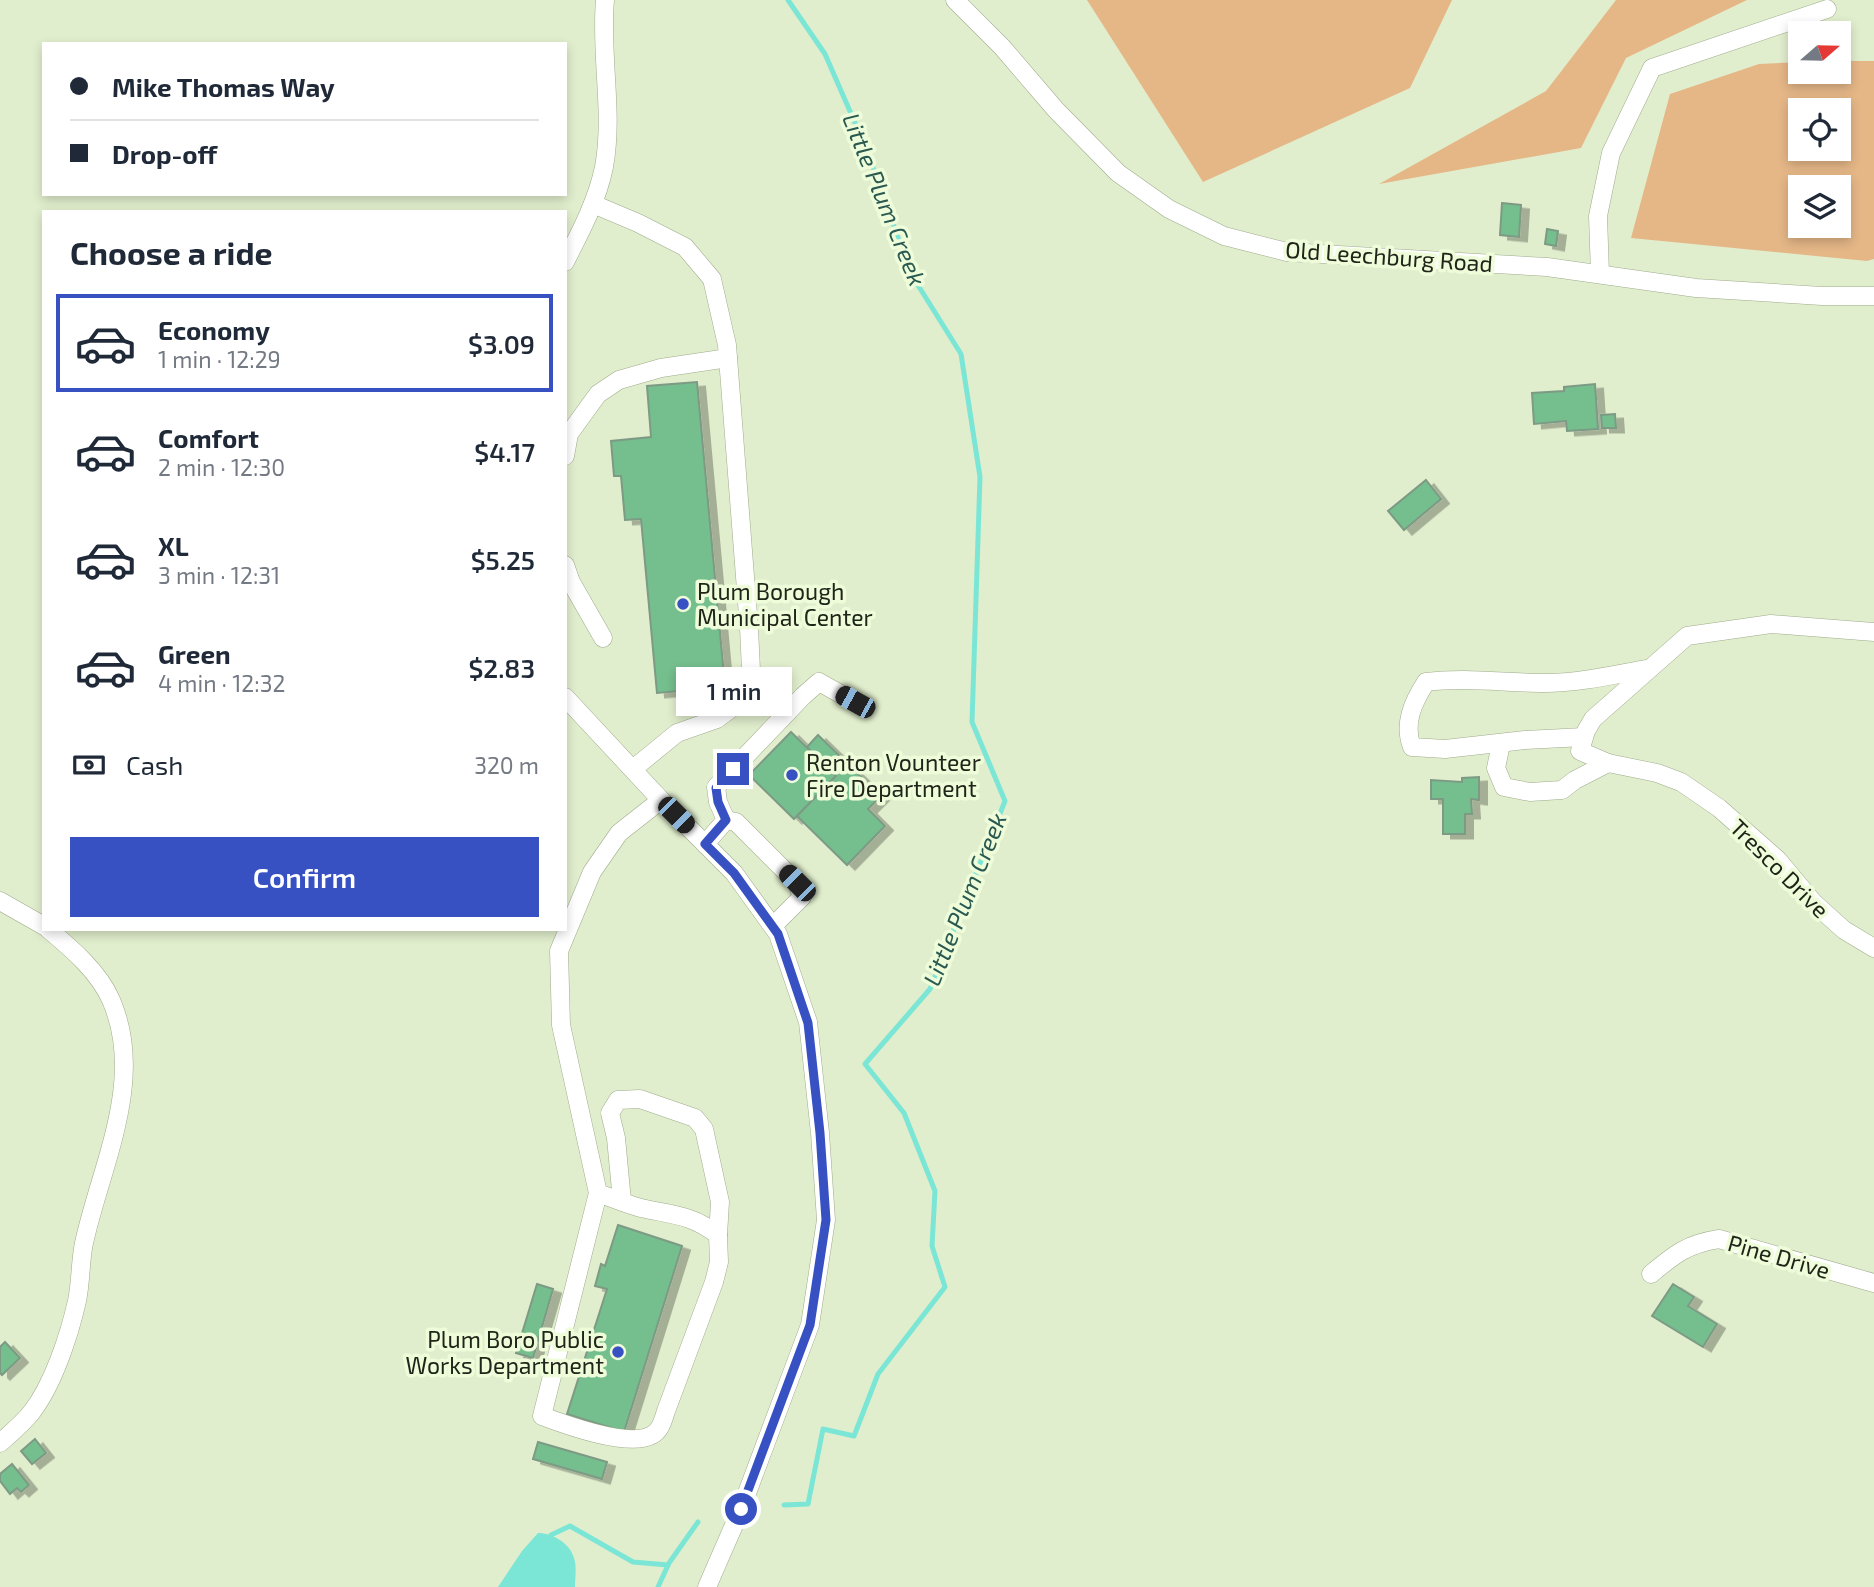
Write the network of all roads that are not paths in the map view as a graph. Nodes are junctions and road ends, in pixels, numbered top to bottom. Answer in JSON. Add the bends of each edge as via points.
{"nodes":[{"id":1,"x":605,"y":0,"type":"edge"},
{"id":2,"x":955,"y":0,"type":"edge"},
{"id":3,"x":1826,"y":9,"type":"dead end"},
{"id":4,"x":593,"y":204,"type":"junction"},
{"id":5,"x":567,"y":258,"type":"edge"},
{"id":6,"x":1600,"y":274,"type":"junction"},
{"id":7,"x":1874,"y":296,"type":"edge"},
{"id":8,"x":729,"y":358,"type":"junction"},
{"id":9,"x":567,"y":445,"type":"edge"},
{"id":10,"x":567,"y":571,"type":"edge"},
{"id":11,"x":1874,"y":632,"type":"edge"},
{"id":12,"x":603,"y":638,"type":"dead end"},
{"id":13,"x":1647,"y":669,"type":"junction"},
{"id":14,"x":567,"y":699,"type":"edge"},
{"id":15,"x":855,"y":702,"type":"dead end"},
{"id":16,"x":1584,"y":737,"type":"junction"},
{"id":17,"x":1501,"y":744,"type":"junction"},
{"id":18,"x":1608,"y":763,"type":"junction"},
{"id":19,"x":633,"y":769,"type":"junction"},
{"id":20,"x":661,"y":800,"type":"junction"},
{"id":21,"x":726,"y":820,"type":"junction"},
{"id":22,"x":705,"y":844,"type":"junction"},
{"id":23,"x":0,"y":901,"type":"edge"},
{"id":24,"x":42,"y":926,"type":"edge"},
{"id":25,"x":773,"y":926,"type":"junction"},
{"id":26,"x":50,"y":931,"type":"edge"},
{"id":27,"x":1874,"y":948,"type":"edge"},
{"id":28,"x":598,"y":1193,"type":"junction"},
{"id":29,"x":622,"y":1201,"type":"junction"},
{"id":30,"x":718,"y":1235,"type":"junction"},
{"id":31,"x":1651,"y":1274,"type":"dead end"},
{"id":32,"x":1874,"y":1283,"type":"edge"},
{"id":33,"x":4,"y":1440,"type":"edge"},
{"id":34,"x":707,"y":1587,"type":"edge"}],
"edges":[{"from":1,"to":4,"type":"street","via":[[607,118],[604,166]]},
{"from":2,"to":6,"type":"street","name":"Old Leechburg Road","via":[[1118,173],[1169,209],[1224,236],[1287,252]]},
{"from":3,"to":6,"type":"street","via":[[1652,68],[1611,153],[1598,216]]},
{"from":4,"to":5,"type":"street"},
{"from":4,"to":8,"type":"street","via":[[685,247],[712,278]]},
{"from":6,"to":7,"type":"street","name":"Old Leechburg Road","via":[[1696,288]]},
{"from":8,"to":9,"type":"street","via":[[661,368],[619,380],[598,394],[569,434]]},
{"from":8,"to":19,"type":"street","via":[[751,670],[737,704],[717,719],[677,733]]},
{"from":10,"to":12,"type":"street"},
{"from":11,"to":13,"type":"street","via":[[1771,624],[1687,636]]},
{"from":13,"to":16,"type":"street","via":[[1593,719]]},
{"from":13,"to":17,"type":"street","via":[[1547,683],[1426,682],[1415,698],[1406,733],[1412,747]]},
{"from":14,"to":19,"type":"street"},
{"from":15,"to":21,"type":"street","via":[[820,682],[803,696],[716,788]]},
{"from":16,"to":17,"type":"street"},
{"from":16,"to":18,"type":"street","name":"Tresco Drive","via":[[1580,751]]},
{"from":17,"to":18,"type":"street","via":[[1496,768],[1504,787],[1517,790],[1562,790]]},
{"from":18,"to":27,"type":"street","name":"Tresco Drive","via":[[1681,782],[1719,808],[1778,860],[1814,903],[1844,930]]},
{"from":19,"to":20,"type":"street"},
{"from":20,"to":22,"type":"street"},
{"from":20,"to":28,"type":"street","via":[[619,833],[592,872],[559,951],[561,1025]]},
{"from":21,"to":22,"type":"street"},
{"from":21,"to":25,"type":"street","via":[[737,822],[797,883],[802,897]]},
{"from":22,"to":25,"type":"street","via":[[734,873]]},
{"from":23,"to":24,"type":"street"},
{"from":25,"to":34,"type":"street","via":[[808,1023],[826,1220],[810,1325]]},
{"from":26,"to":33,"type":"street","via":[[80,955],[111,999],[123,1061],[121,1108],[84,1244],[67,1336],[31,1413]]},
{"from":28,"to":29,"type":"street"},
{"from":28,"to":30,"type":"street","via":[[542,1416],[569,1426],[624,1438],[641,1438],[660,1427],[714,1282]]},
{"from":29,"to":30,"type":"street","via":[[692,1219]]},
{"from":29,"to":30,"type":"street","via":[[610,1113],[618,1100],[640,1099],[695,1118],[704,1129],[720,1202]]},
{"from":31,"to":32,"type":"street","name":"Pine Drive","via":[[1681,1249],[1719,1239]]}]}
